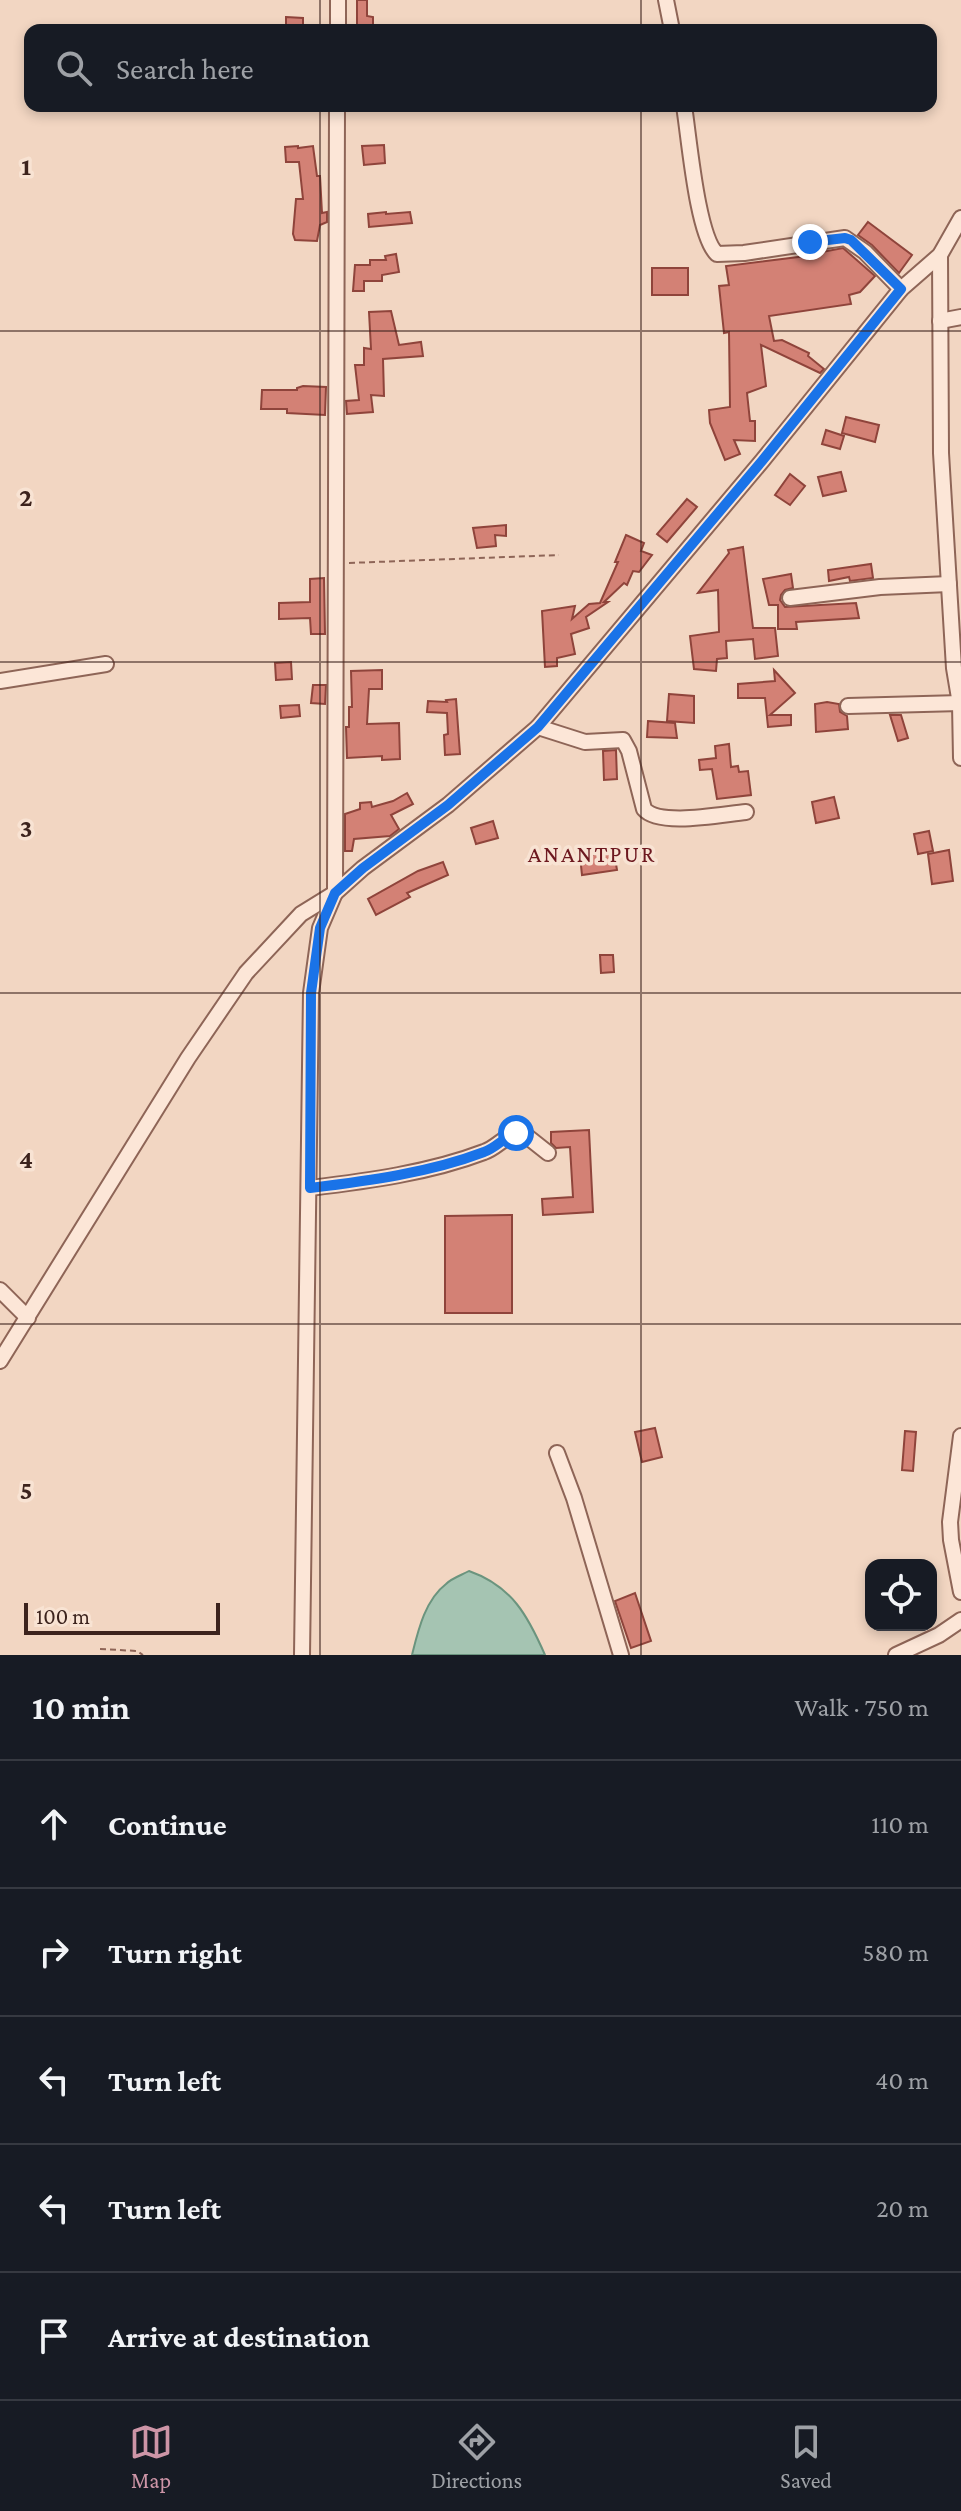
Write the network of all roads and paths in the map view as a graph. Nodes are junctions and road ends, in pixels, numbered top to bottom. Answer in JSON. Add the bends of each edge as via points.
{"nodes":[{"id":1,"x":338,"y":0,"type":"edge"},
{"id":2,"x":666,"y":0,"type":"edge"},
{"id":3,"x":338,"y":24,"type":"edge"},
{"id":4,"x":671,"y":24,"type":"edge"},
{"id":5,"x":337,"y":112,"type":"edge"},
{"id":6,"x":685,"y":112,"type":"edge"},
{"id":7,"x":961,"y":218,"type":"edge"},
{"id":8,"x":940,"y":255,"type":"junction"},
{"id":9,"x":901,"y":289,"type":"junction"},
{"id":10,"x":961,"y":317,"type":"edge"},
{"id":11,"x":940,"y":321,"type":"junction"},
{"id":12,"x":559,"y":555,"type":"dead end"},
{"id":13,"x":336,"y":563,"type":"junction"},
{"id":14,"x":949,"y":584,"type":"junction"},
{"id":15,"x":790,"y":598,"type":"dead end"},
{"id":16,"x":106,"y":664,"type":"dead end"},
{"id":17,"x":0,"y":681,"type":"edge"},
{"id":18,"x":961,"y":704,"type":"edge"},
{"id":19,"x":848,"y":706,"type":"dead end"},
{"id":20,"x":538,"y":727,"type":"junction"},
{"id":21,"x":961,"y":758,"type":"edge"},
{"id":22,"x":746,"y":812,"type":"dead end"},
{"id":23,"x":335,"y":893,"type":"junction"},
{"id":24,"x":548,"y":1153,"type":"dead end"},
{"id":25,"x":310,"y":1188,"type":"junction"},
{"id":26,"x":0,"y":1290,"type":"edge"},
{"id":27,"x":28,"y":1318,"type":"junction"},
{"id":28,"x":0,"y":1361,"type":"edge"},
{"id":29,"x":961,"y":1436,"type":"edge"},
{"id":30,"x":557,"y":1453,"type":"dead end"},
{"id":31,"x":956,"y":1495,"type":"edge"},
{"id":32,"x":961,"y":1592,"type":"edge"},
{"id":33,"x":961,"y":1620,"type":"edge"},
{"id":34,"x":100,"y":1649,"type":"dead end"},
{"id":35,"x":143,"y":1655,"type":"edge"},
{"id":36,"x":302,"y":1655,"type":"edge"},
{"id":37,"x":621,"y":1655,"type":"edge"},
{"id":38,"x":896,"y":1655,"type":"edge"}],
"edges":[{"from":1,"to":3,"type":"street"},
{"from":2,"to":4,"type":"street"},
{"from":5,"to":13,"type":"street"},
{"from":6,"to":9,"type":"street","via":[[701,208],[717,254],[845,238]]},
{"from":7,"to":8,"type":"street"},
{"from":8,"to":9,"type":"street"},
{"from":8,"to":11,"type":"street"},
{"from":9,"to":20,"type":"street"},
{"from":10,"to":11,"type":"street"},
{"from":11,"to":14,"type":"street"},
{"from":12,"to":13,"type":"path"},
{"from":13,"to":23,"type":"street"},
{"from":14,"to":15,"type":"street"},
{"from":14,"to":18,"type":"street"},
{"from":16,"to":17,"type":"street"},
{"from":18,"to":19,"type":"street"},
{"from":18,"to":21,"type":"street"},
{"from":20,"to":22,"type":"street","via":[[585,742],[623,740],[644,809],[651,815]]},
{"from":20,"to":23,"type":"street"},
{"from":23,"to":25,"type":"street","via":[[320,928],[311,993]]},
{"from":23,"to":27,"type":"street","via":[[301,914],[246,973]]},
{"from":24,"to":25,"type":"street","via":[[516,1133],[486,1152],[464,1158]]},
{"from":25,"to":36,"type":"street"},
{"from":26,"to":27,"type":"street"},
{"from":27,"to":28,"type":"street"},
{"from":29,"to":31,"type":"street"},
{"from":30,"to":37,"type":"street"},
{"from":31,"to":32,"type":"street","via":[[951,1540]]},
{"from":33,"to":38,"type":"street"},
{"from":34,"to":35,"type":"path"}]}
